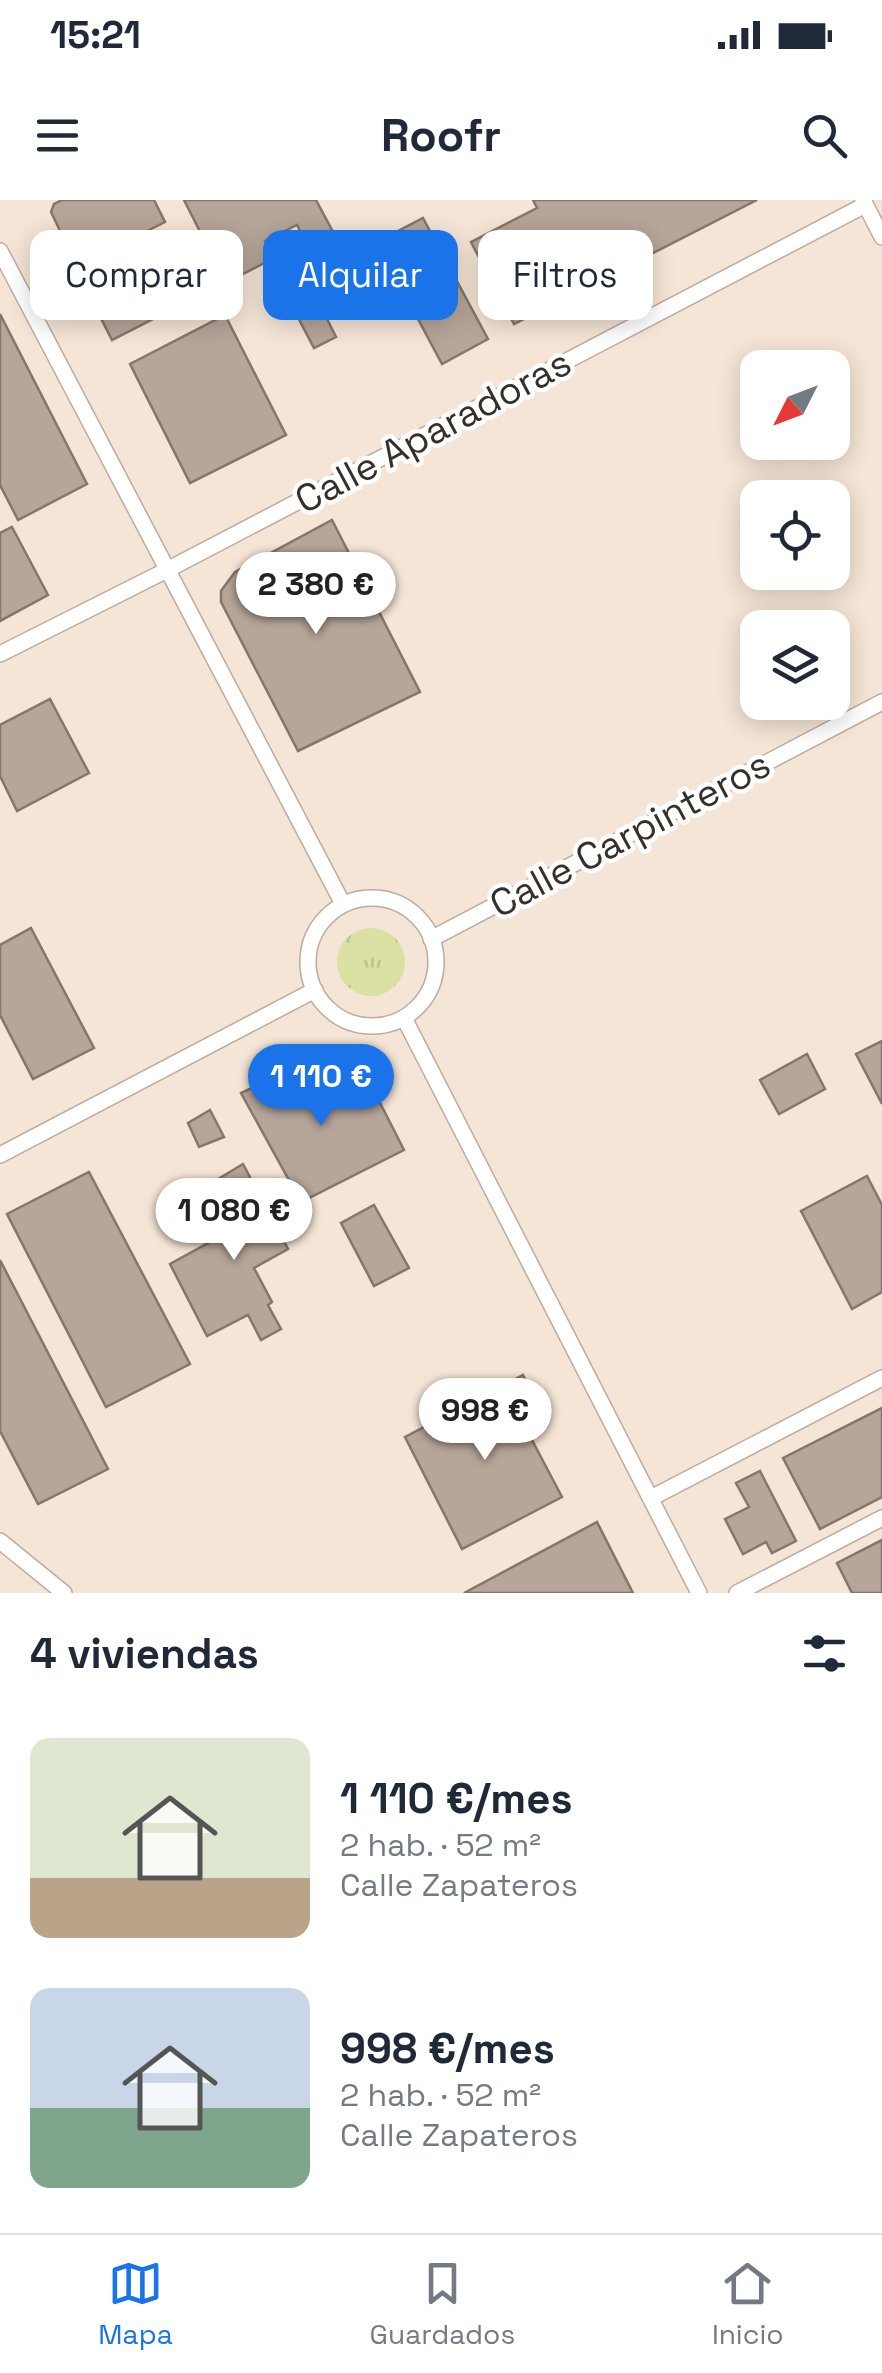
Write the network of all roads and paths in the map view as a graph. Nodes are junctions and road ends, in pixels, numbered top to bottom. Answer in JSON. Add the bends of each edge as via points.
{"nodes":[{"id":1,"x":864,"y":202,"type":"edge"},
{"id":2,"x":882,"y":237,"type":"edge"},
{"id":3,"x":0,"y":251,"type":"edge"},
{"id":4,"x":166,"y":570,"type":"junction"},
{"id":5,"x":0,"y":654,"type":"edge"},
{"id":6,"x":882,"y":702,"type":"edge"},
{"id":7,"x":343,"y":904,"type":"junction"},
{"id":8,"x":432,"y":939,"type":"junction"},
{"id":9,"x":315,"y":990,"type":"junction"},
{"id":10,"x":404,"y":1018,"type":"junction"},
{"id":11,"x":0,"y":1155,"type":"edge"},
{"id":12,"x":882,"y":1378,"type":"edge"},
{"id":13,"x":651,"y":1498,"type":"junction"},
{"id":14,"x":882,"y":1518,"type":"edge"},
{"id":15,"x":0,"y":1541,"type":"edge"},
{"id":16,"x":64,"y":1593,"type":"edge"},
{"id":17,"x":700,"y":1593,"type":"edge"},
{"id":18,"x":736,"y":1593,"type":"edge"}],
"edges":[{"from":1,"to":2,"type":"street"},
{"from":1,"to":4,"type":"street","name":"Calle Aparadoras"},
{"from":3,"to":4,"type":"street"},
{"from":4,"to":5,"type":"street","name":"Calle Aparadoras"},
{"from":4,"to":7,"type":"street"},
{"from":6,"to":8,"type":"street","name":"Calle Carpinteros"},
{"from":7,"to":8,"type":"street","via":[[385,899],[420,920]]},
{"from":7,"to":9,"type":"street","via":[[316,930],[309,949]]},
{"from":8,"to":10,"type":"street","via":[[429,992]]},
{"from":9,"to":10,"type":"street","via":[[324,1005],[362,1025]]},
{"from":9,"to":11,"type":"street"},
{"from":10,"to":13,"type":"street"},
{"from":12,"to":13,"type":"street"},
{"from":13,"to":17,"type":"street"},
{"from":14,"to":18,"type":"street"},
{"from":15,"to":16,"type":"street"}]}
